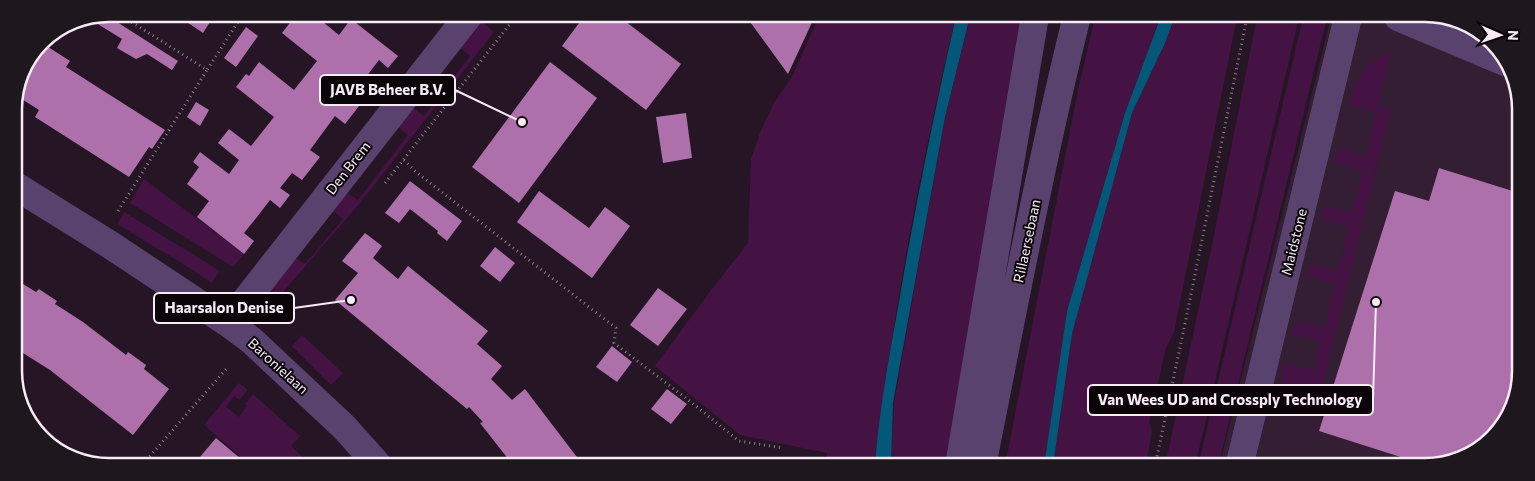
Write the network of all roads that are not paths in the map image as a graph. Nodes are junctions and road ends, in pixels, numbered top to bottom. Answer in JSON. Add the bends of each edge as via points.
{"nodes":[{"id":1,"x":464,"y":22,"type":"edge"},
{"id":2,"x":1034,"y":22,"type":"edge"},
{"id":3,"x":1076,"y":22,"type":"edge"},
{"id":4,"x":1347,"y":22,"type":"edge"},
{"id":5,"x":1410,"y":22,"type":"edge"},
{"id":6,"x":1495,"y":58,"type":"edge"},
{"id":7,"x":23,"y":190,"type":"edge"},
{"id":8,"x":228,"y":323,"type":"junction"},
{"id":9,"x":371,"y":458,"type":"edge"},
{"id":10,"x":961,"y":458,"type":"edge"},
{"id":11,"x":984,"y":458,"type":"edge"},
{"id":12,"x":1241,"y":458,"type":"edge"}],
"edges":[{"from":1,"to":8,"type":"street","name":"Den Brem"},
{"from":2,"to":10,"type":"street","name":"Rillaersebaan"},
{"from":3,"to":11,"type":"street","name":"Rillaersebaan","via":[[1029,228]]},
{"from":4,"to":12,"type":"street","name":"Maidstone"},
{"from":5,"to":6,"type":"street"},
{"from":7,"to":8,"type":"street","name":"Baronielaan"},
{"from":8,"to":9,"type":"street","name":"Baronielaan","via":[[251,340]]}]}
